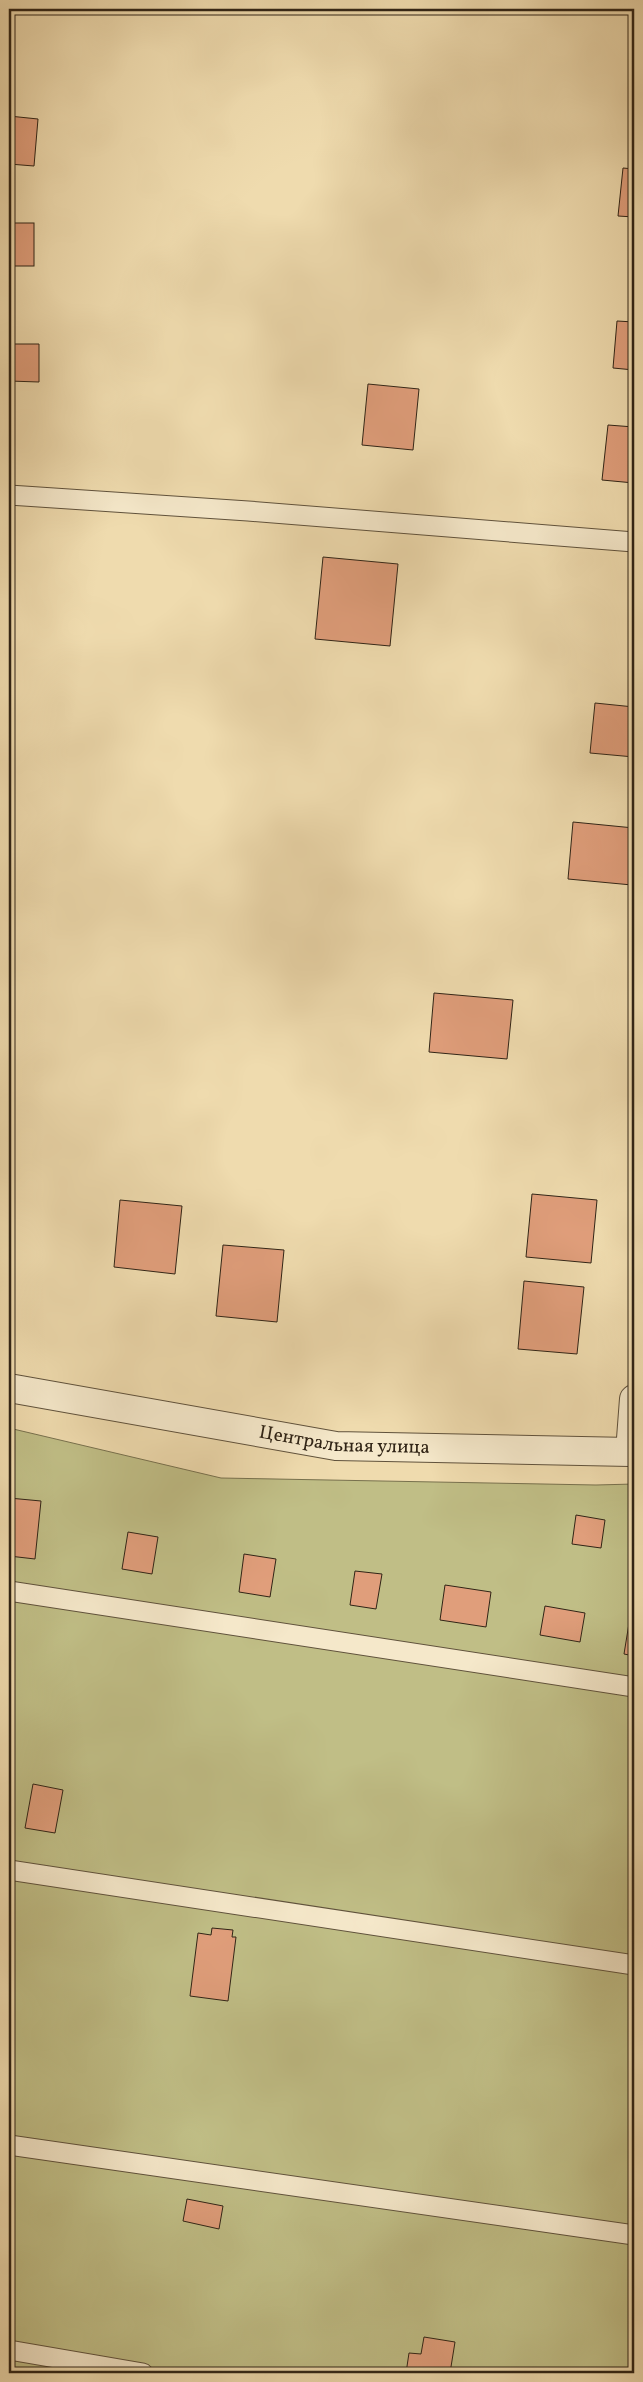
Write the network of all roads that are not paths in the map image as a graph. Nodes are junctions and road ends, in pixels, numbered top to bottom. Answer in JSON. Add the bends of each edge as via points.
{"nodes":[{"id":1,"x":9,"y":495,"type":"edge"},
{"id":2,"x":634,"y":542,"type":"edge"},
{"id":3,"x":9,"y":1388,"type":"edge"},
{"id":4,"x":634,"y":1398,"type":"edge"},
{"id":5,"x":632,"y":1452,"type":"edge"},
{"id":6,"x":9,"y":1591,"type":"edge"},
{"id":7,"x":634,"y":1686,"type":"edge"},
{"id":8,"x":9,"y":1870,"type":"edge"},
{"id":9,"x":634,"y":1965,"type":"edge"},
{"id":10,"x":9,"y":2145,"type":"edge"},
{"id":11,"x":634,"y":2234,"type":"edge"},
{"id":12,"x":9,"y":2350,"type":"edge"},
{"id":13,"x":143,"y":2373,"type":"edge"}],
"edges":[{"from":1,"to":2,"type":"lane"},
{"from":3,"to":5,"type":"street","name":"Центральная улица","via":[[336,1446]]},
{"from":4,"to":5,"type":"street","name":"Центральная улица"},
{"from":6,"to":7,"type":"lane"},
{"from":8,"to":9,"type":"lane"},
{"from":10,"to":11,"type":"lane"},
{"from":12,"to":13,"type":"lane"}]}
